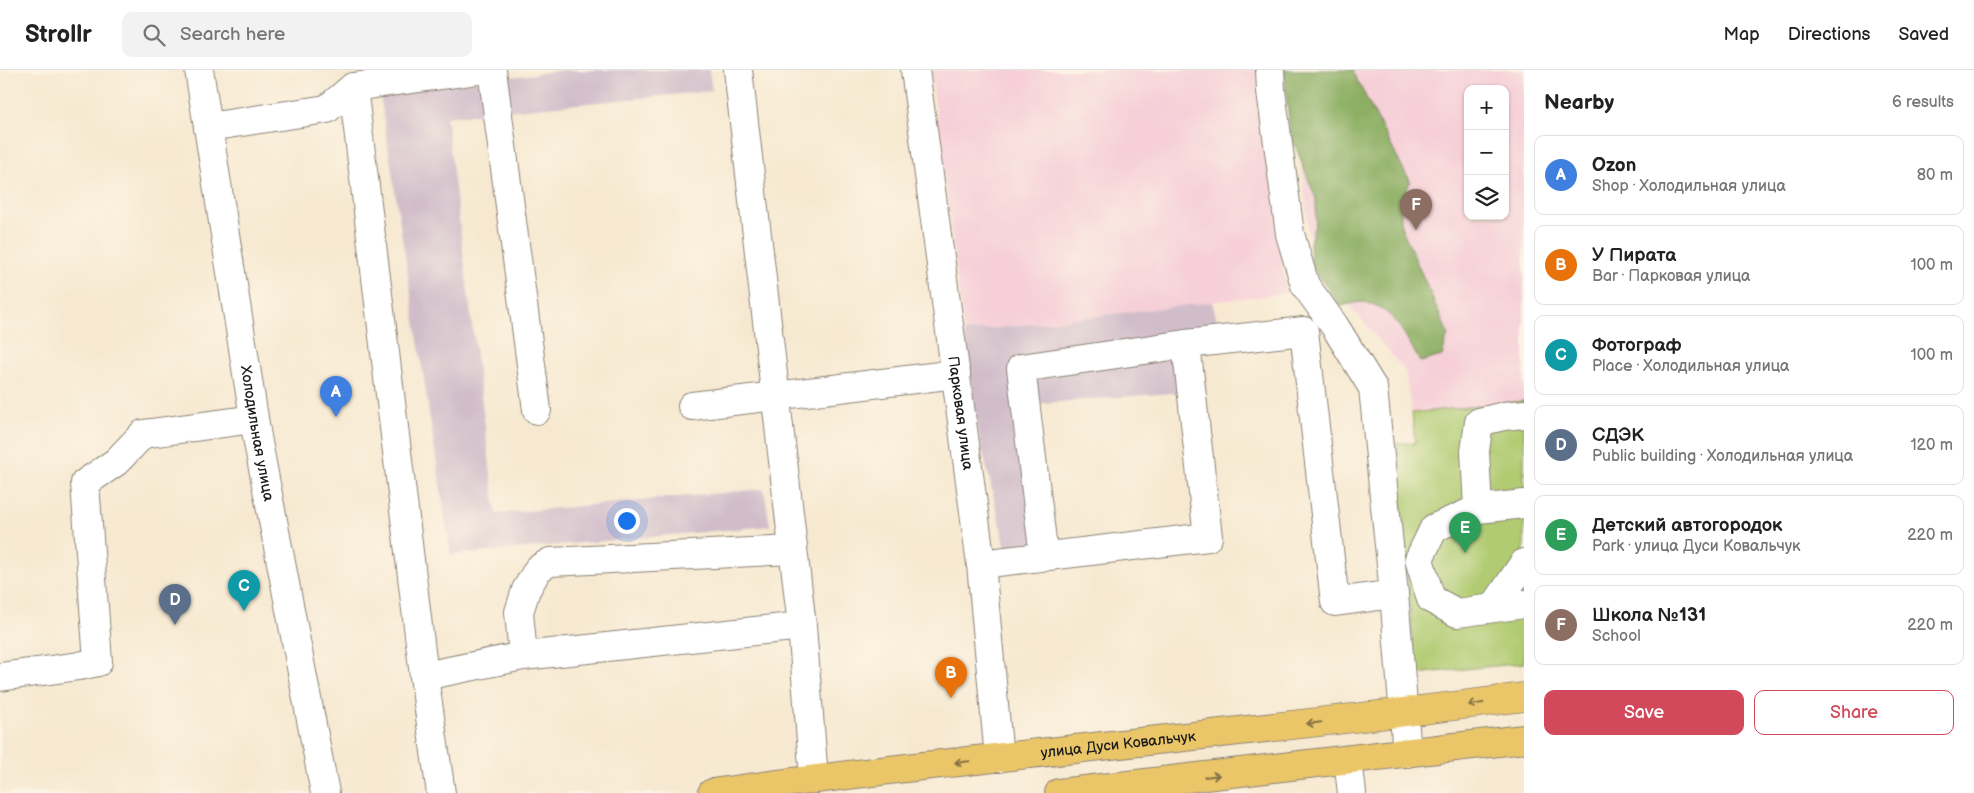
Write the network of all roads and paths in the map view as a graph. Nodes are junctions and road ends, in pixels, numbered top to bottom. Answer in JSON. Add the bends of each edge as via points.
{"nodes":[{"id":1,"x":199,"y":70,"type":"edge"},
{"id":2,"x":479,"y":70,"type":"edge"},
{"id":3,"x":492,"y":70,"type":"edge"},
{"id":4,"x":738,"y":70,"type":"edge"},
{"id":5,"x":915,"y":70,"type":"edge"},
{"id":6,"x":1270,"y":70,"type":"edge"},
{"id":7,"x":353,"y":87,"type":"junction"},
{"id":8,"x":208,"y":127,"type":"junction"},
{"id":9,"x":1186,"y":344,"type":"junction"},
{"id":10,"x":956,"y":374,"type":"junction"},
{"id":11,"x":775,"y":396,"type":"junction"},
{"id":12,"x":692,"y":406,"type":"dead end"},
{"id":13,"x":537,"y":410,"type":"dead end"},
{"id":14,"x":1524,"y":414,"type":"edge"},
{"id":15,"x":254,"y":419,"type":"junction"},
{"id":16,"x":1524,"y":504,"type":"edge"},
{"id":17,"x":1478,"y":509,"type":"junction"},
{"id":18,"x":793,"y":550,"type":"junction"},
{"id":19,"x":1044,"y":557,"type":"junction"},
{"id":20,"x":1524,"y":563,"type":"edge"},
{"id":21,"x":981,"y":564,"type":"junction"},
{"id":22,"x":1394,"y":594,"type":"junction"},
{"id":23,"x":1524,"y":604,"type":"edge"},
{"id":24,"x":1494,"y":607,"type":"junction"},
{"id":25,"x":802,"y":626,"type":"junction"},
{"id":26,"x":523,"y":656,"type":"junction"},
{"id":27,"x":424,"y":676,"type":"junction"},
{"id":28,"x":0,"y":677,"type":"edge"},
{"id":29,"x":1524,"y":697,"type":"edge"},
{"id":30,"x":1403,"y":713,"type":"junction"},
{"id":31,"x":1524,"y":739,"type":"edge"},
{"id":32,"x":1407,"y":753,"type":"junction"},
{"id":33,"x":999,"y":758,"type":"junction"},
{"id":34,"x":1348,"y":760,"type":"junction"},
{"id":35,"x":814,"y":779,"type":"junction"},
{"id":36,"x":325,"y":793,"type":"edge"},
{"id":37,"x":441,"y":793,"type":"edge"},
{"id":38,"x":712,"y":793,"type":"edge"},
{"id":39,"x":1059,"y":793,"type":"edge"},
{"id":40,"x":1352,"y":793,"type":"edge"}],
"edges":[{"from":1,"to":8,"type":"street","name":"Холодильная улица"},
{"from":2,"to":7,"type":"street"},
{"from":3,"to":13,"type":"street"},
{"from":4,"to":11,"type":"street"},
{"from":5,"to":10,"type":"street","name":"Парковая улица"},
{"from":6,"to":22,"type":"street","via":[[1290,234],[1305,285],[1373,388]]},
{"from":7,"to":8,"type":"street","via":[[327,109]]},
{"from":7,"to":27,"type":"street"},
{"from":8,"to":15,"type":"street","name":"Холодильная улица"},
{"from":9,"to":19,"type":"street","via":[[1021,368]]},
{"from":9,"to":19,"type":"street","via":[[1208,538]]},
{"from":9,"to":22,"type":"street","via":[[1304,331],[1335,602]]},
{"from":10,"to":11,"type":"street"},
{"from":10,"to":21,"type":"street","name":"Парковая улица"},
{"from":11,"to":12,"type":"street"},
{"from":11,"to":18,"type":"street"},
{"from":14,"to":17,"type":"street","via":[[1479,422],[1475,451]]},
{"from":15,"to":28,"type":"street","via":[[143,434],[116,462],[85,483],[98,662]]},
{"from":15,"to":36,"type":"street","name":"Холодильная улица"},
{"from":16,"to":17,"type":"street"},
{"from":17,"to":24,"type":"street","via":[[1434,528],[1418,559],[1431,599],[1457,613]]},
{"from":18,"to":25,"type":"street"},
{"from":18,"to":26,"type":"street","via":[[550,562],[538,569],[519,612]]},
{"from":19,"to":21,"type":"street"},
{"from":20,"to":24,"type":"street"},
{"from":21,"to":33,"type":"street","name":"Парковая улица"},
{"from":22,"to":30,"type":"street"},
{"from":23,"to":24,"type":"street"},
{"from":25,"to":26,"type":"street"},
{"from":25,"to":35,"type":"street"},
{"from":26,"to":27,"type":"street"},
{"from":27,"to":37,"type":"street"},
{"from":29,"to":30,"type":"main road","name":"улица Дуси Ковальчук","one_way":true},
{"from":30,"to":32,"type":"street"},
{"from":30,"to":33,"type":"main road","name":"улица Дуси Ковальчук","one_way":true},
{"from":31,"to":32,"type":"main road"},
{"from":32,"to":34,"type":"main road"},
{"from":33,"to":35,"type":"main road","name":"улица Дуси Ковальчук","one_way":true},
{"from":39,"to":34,"type":"main road","one_way":true},
{"from":34,"to":40,"type":"street"},
{"from":35,"to":38,"type":"main road","name":"улица Дуси Ковальчук"}]}
